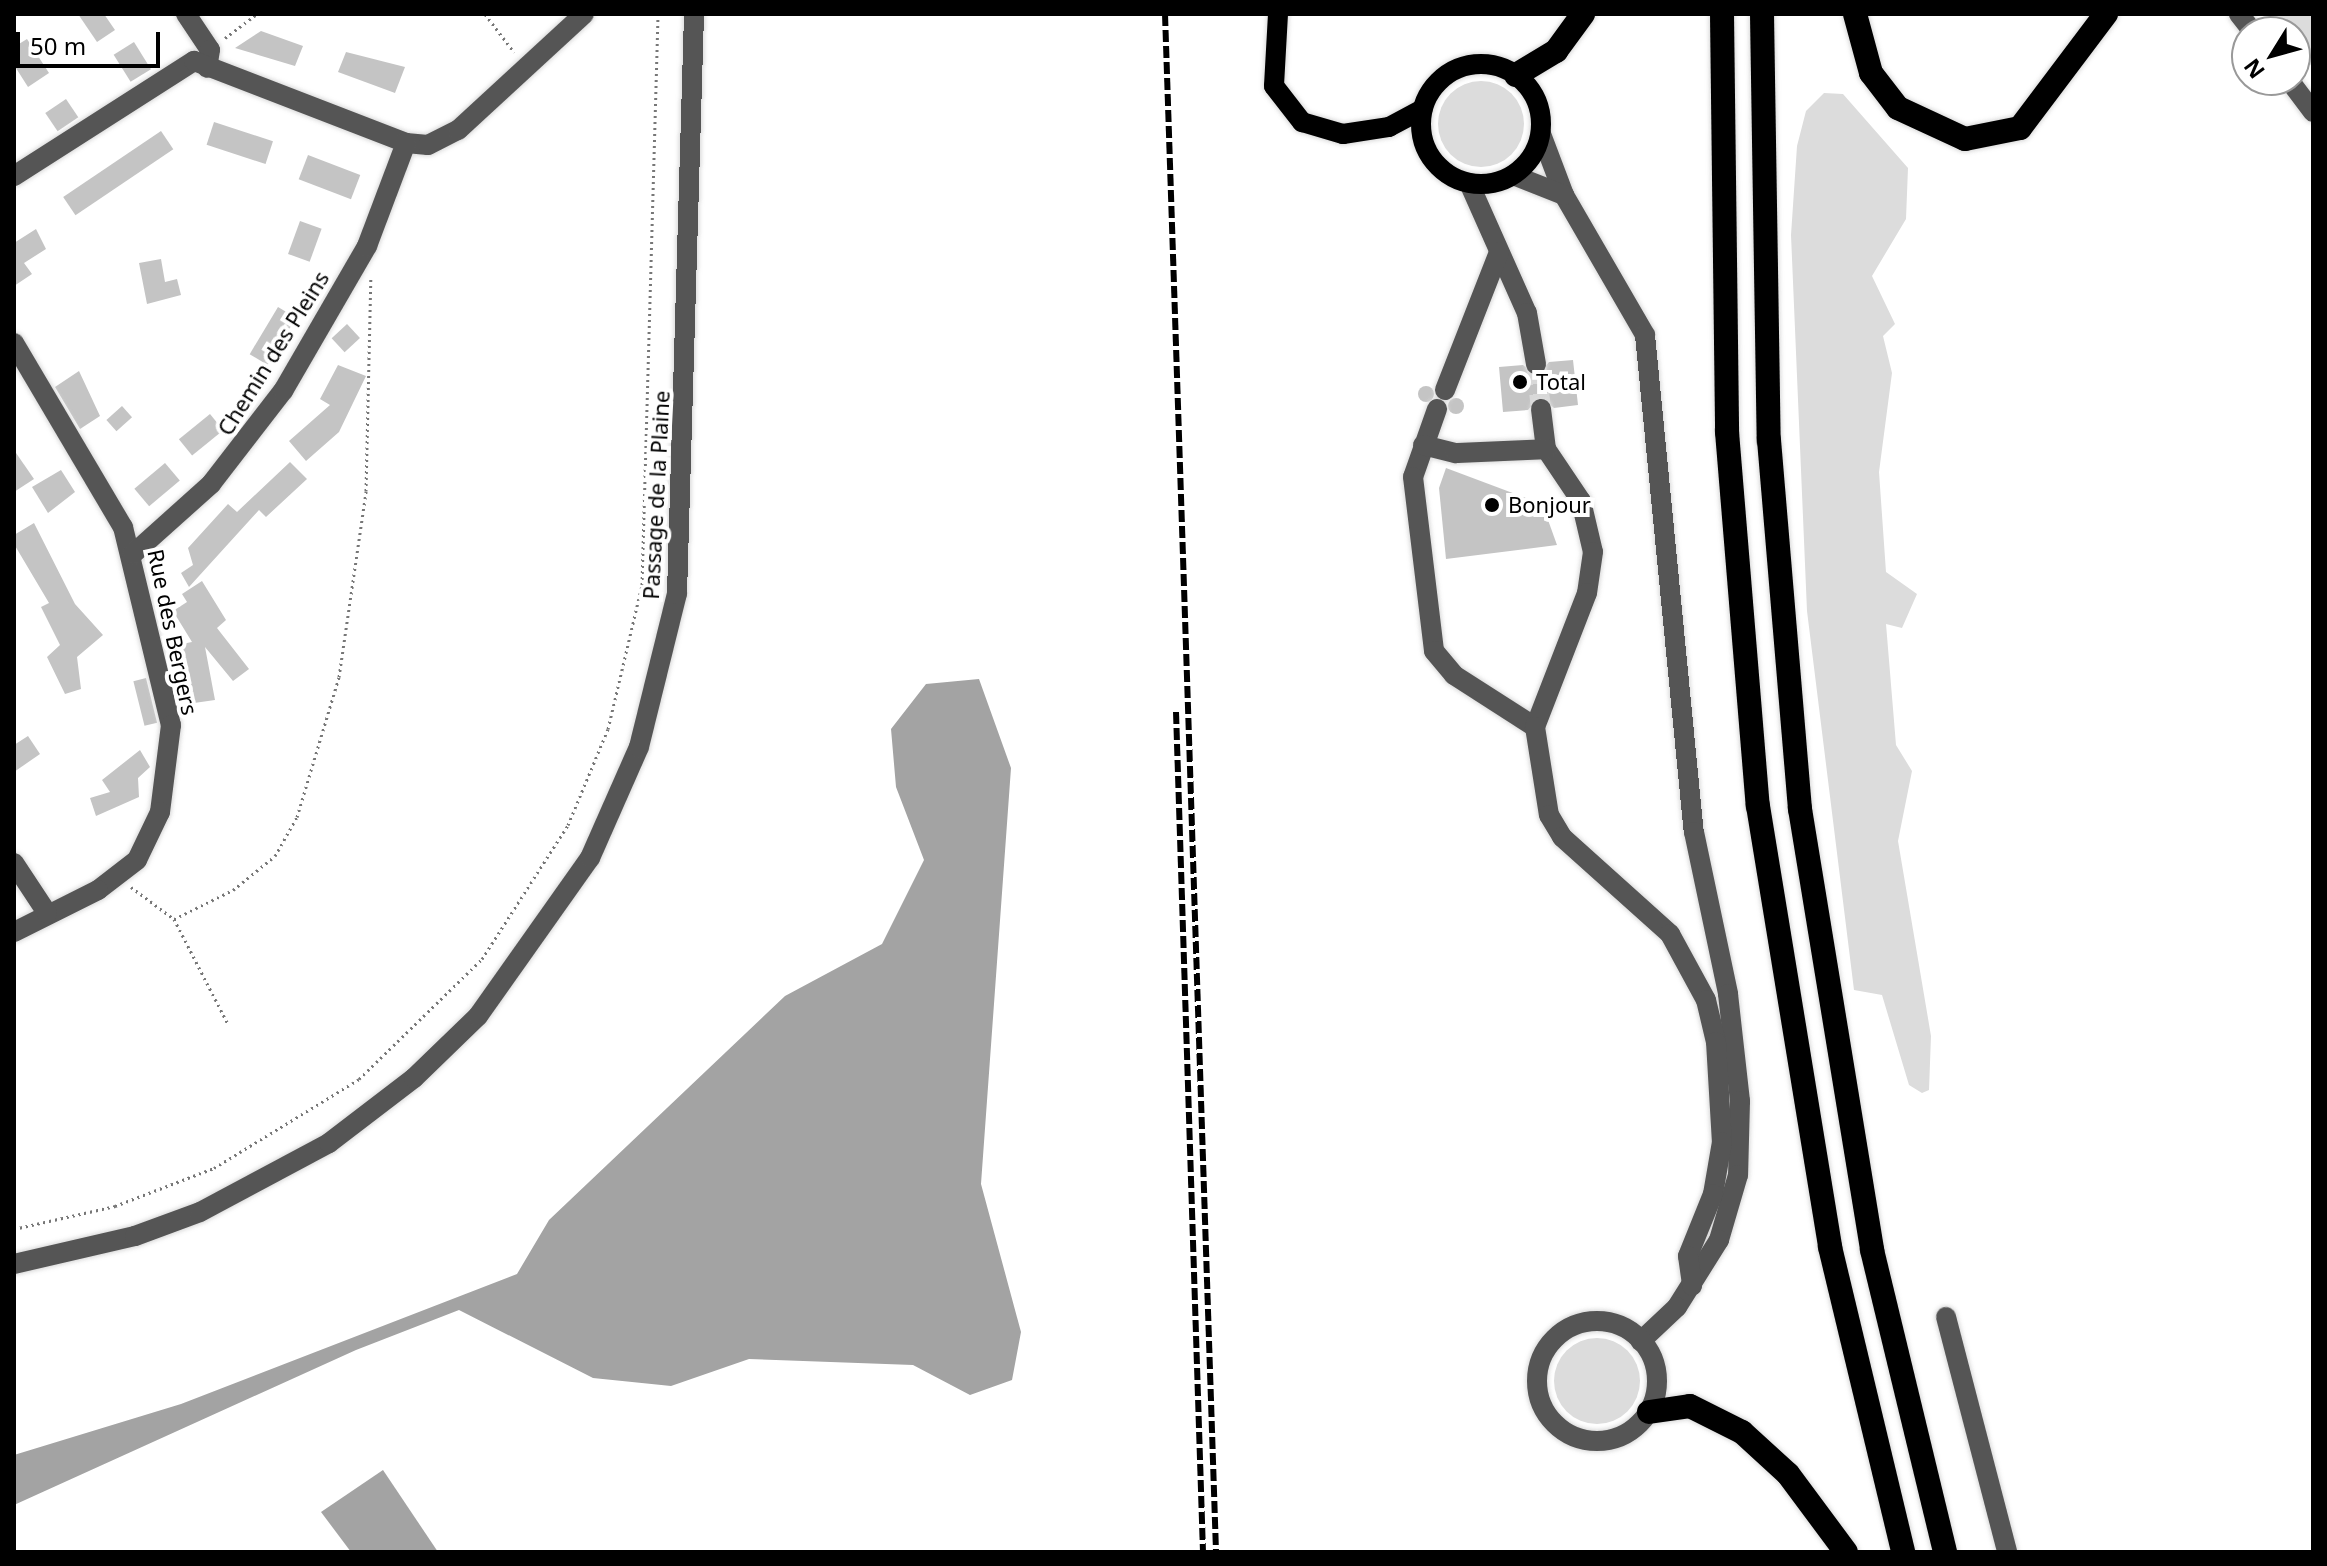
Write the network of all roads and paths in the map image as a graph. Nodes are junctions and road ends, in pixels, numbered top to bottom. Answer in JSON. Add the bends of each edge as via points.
{"nodes":[{"id":1,"x":186,"y":14,"type":"edge"},
{"id":2,"x":257,"y":14,"type":"edge"},
{"id":3,"x":485,"y":14,"type":"edge"},
{"id":4,"x":584,"y":14,"type":"edge"},
{"id":5,"x":658,"y":14,"type":"edge"},
{"id":6,"x":694,"y":14,"type":"edge"},
{"id":7,"x":1278,"y":14,"type":"edge"},
{"id":8,"x":1583,"y":14,"type":"edge"},
{"id":9,"x":1722,"y":14,"type":"edge"},
{"id":10,"x":1762,"y":14,"type":"edge"},
{"id":11,"x":1855,"y":14,"type":"edge"},
{"id":12,"x":2106,"y":14,"type":"edge"},
{"id":13,"x":209,"y":59,"type":"junction"},
{"id":14,"x":526,"y":68,"type":"junction"},
{"id":15,"x":1516,"y":75,"type":"junction"},
{"id":16,"x":1423,"y":109,"type":"junction"},
{"id":17,"x":1541,"y":134,"type":"junction"},
{"id":18,"x":406,"y":143,"type":"junction"},
{"id":19,"x":1513,"y":175,"type":"junction"},
{"id":20,"x":14,"y":176,"type":"edge"},
{"id":21,"x":1469,"y":183,"type":"junction"},
{"id":22,"x":1564,"y":195,"type":"junction"},
{"id":23,"x":367,"y":246,"type":"junction"},
{"id":24,"x":1499,"y":252,"type":"junction"},
{"id":25,"x":14,"y":343,"type":"edge"},
{"id":26,"x":1536,"y":364,"type":"tunnel mouth"},
{"id":27,"x":1541,"y":409,"type":"tunnel mouth"},
{"id":28,"x":1423,"y":445,"type":"junction"},
{"id":29,"x":1546,"y":449,"type":"junction"},
{"id":30,"x":133,"y":554,"type":"junction"},
{"id":31,"x":1535,"y":727,"type":"junction"},
{"id":32,"x":14,"y":863,"type":"edge"},
{"id":33,"x":119,"y":877,"type":"junction"},
{"id":34,"x":47,"y":913,"type":"junction"},
{"id":35,"x":174,"y":919,"type":"junction"},
{"id":36,"x":14,"y":932,"type":"edge"},
{"id":37,"x":228,"y":1024,"type":"dead end"},
{"id":38,"x":14,"y":1229,"type":"edge"},
{"id":39,"x":14,"y":1264,"type":"edge"},
{"id":40,"x":1692,"y":1286,"type":"junction"},
{"id":41,"x":1946,"y":1317,"type":"dead end"},
{"id":42,"x":1641,"y":1341,"type":"junction"},
{"id":43,"x":1649,"y":1412,"type":"junction"},
{"id":44,"x":1846,"y":1552,"type":"edge"},
{"id":45,"x":1903,"y":1552,"type":"edge"},
{"id":46,"x":1945,"y":1552,"type":"edge"},
{"id":47,"x":2007,"y":1552,"type":"edge"}],
"edges":[{"from":1,"to":13,"type":"street"},
{"from":2,"to":13,"type":"path"},
{"from":3,"to":14,"type":"path"},
{"from":4,"to":14,"type":"street"},
{"from":5,"to":38,"type":"path","via":[[642,585],[608,729],[568,825],[482,959],[359,1079],[214,1168],[115,1206]]},
{"from":6,"to":39,"type":"street","name":"Passage de la Plaine","via":[[677,594],[639,747],[590,858],[478,1016],[352,1127],[200,1212]]},
{"from":7,"to":16,"type":"main road","via":[[1274,86],[1302,122],[1343,134],[1389,127]]},
{"from":8,"to":15,"type":"highway","via":[[1556,51]]},
{"from":9,"to":45,"type":"highway","via":[[1727,432],[1758,806],[1812,1156]]},
{"from":10,"to":46,"type":"highway","via":[[1769,440],[1800,809],[1872,1250]]},
{"from":11,"to":12,"type":"highway","via":[[1871,73],[1898,108],[1965,139],[2020,128]]},
{"from":13,"to":18,"type":"street"},
{"from":13,"to":20,"type":"street","via":[[182,65]]},
{"from":14,"to":18,"type":"street","via":[[458,130],[428,145]]},
{"from":15,"to":16,"type":"main road","via":[[1489,64],[1460,68],[1437,84]]},
{"from":15,"to":17,"type":"main road","via":[[1539,105]]},
{"from":16,"to":21,"type":"main road","via":[[1431,156]]},
{"from":17,"to":19,"type":"main road"},
{"from":17,"to":22,"type":"street"},
{"from":18,"to":23,"type":"street","name":"Chemin des Pleins"},
{"from":19,"to":21,"type":"main road"},
{"from":19,"to":22,"type":"street"},
{"from":21,"to":24,"type":"street"},
{"from":22,"to":40,"type":"street","via":[[1645,335],[1694,832],[1736,1050],[1738,1175],[1719,1240]]},
{"from":23,"to":30,"type":"street","name":"Chemin des Pleins","via":[[241,451]]},
{"from":23,"to":35,"type":"path","via":[[373,290],[366,491],[339,677],[297,817],[275,856],[233,890]]},
{"from":24,"to":26,"type":"street","via":[[1527,313]]},
{"from":24,"to":28,"type":"street"},
{"from":25,"to":30,"type":"street","name":"Rue des Bergers","via":[[91,465]]},
{"from":27,"to":29,"type":"street"},
{"from":28,"to":29,"type":"street","via":[[1456,453]]},
{"from":28,"to":31,"type":"street","via":[[1413,477],[1434,651],[1454,675]]},
{"from":29,"to":31,"type":"street","via":[[1581,501],[1593,552],[1587,593]]},
{"from":30,"to":33,"type":"street","name":"Rue des Bergers","via":[[171,725],[160,812],[137,860]]},
{"from":31,"to":40,"type":"street","via":[[1549,815],[1562,837],[1670,934],[1706,1000],[1721,1080],[1722,1142],[1713,1194],[1688,1256]]},
{"from":32,"to":34,"type":"street"},
{"from":33,"to":34,"type":"street","name":"Rue des Bergers"},
{"from":33,"to":35,"type":"path"},
{"from":34,"to":36,"type":"street","name":"Rue des Bergers"},
{"from":35,"to":37,"type":"path"},
{"from":40,"to":42,"type":"street"},
{"from":41,"to":47,"type":"street"},
{"from":42,"to":43,"type":"street","via":[[1656,1375]]},
{"from":42,"to":43,"type":"street","via":[[1606,1322],[1579,1324],[1547,1348],[1537,1387],[1555,1424],[1591,1441],[1618,1438]]},
{"from":43,"to":44,"type":"highway","via":[[1690,1406],[1732,1424],[1788,1474]]}]}
